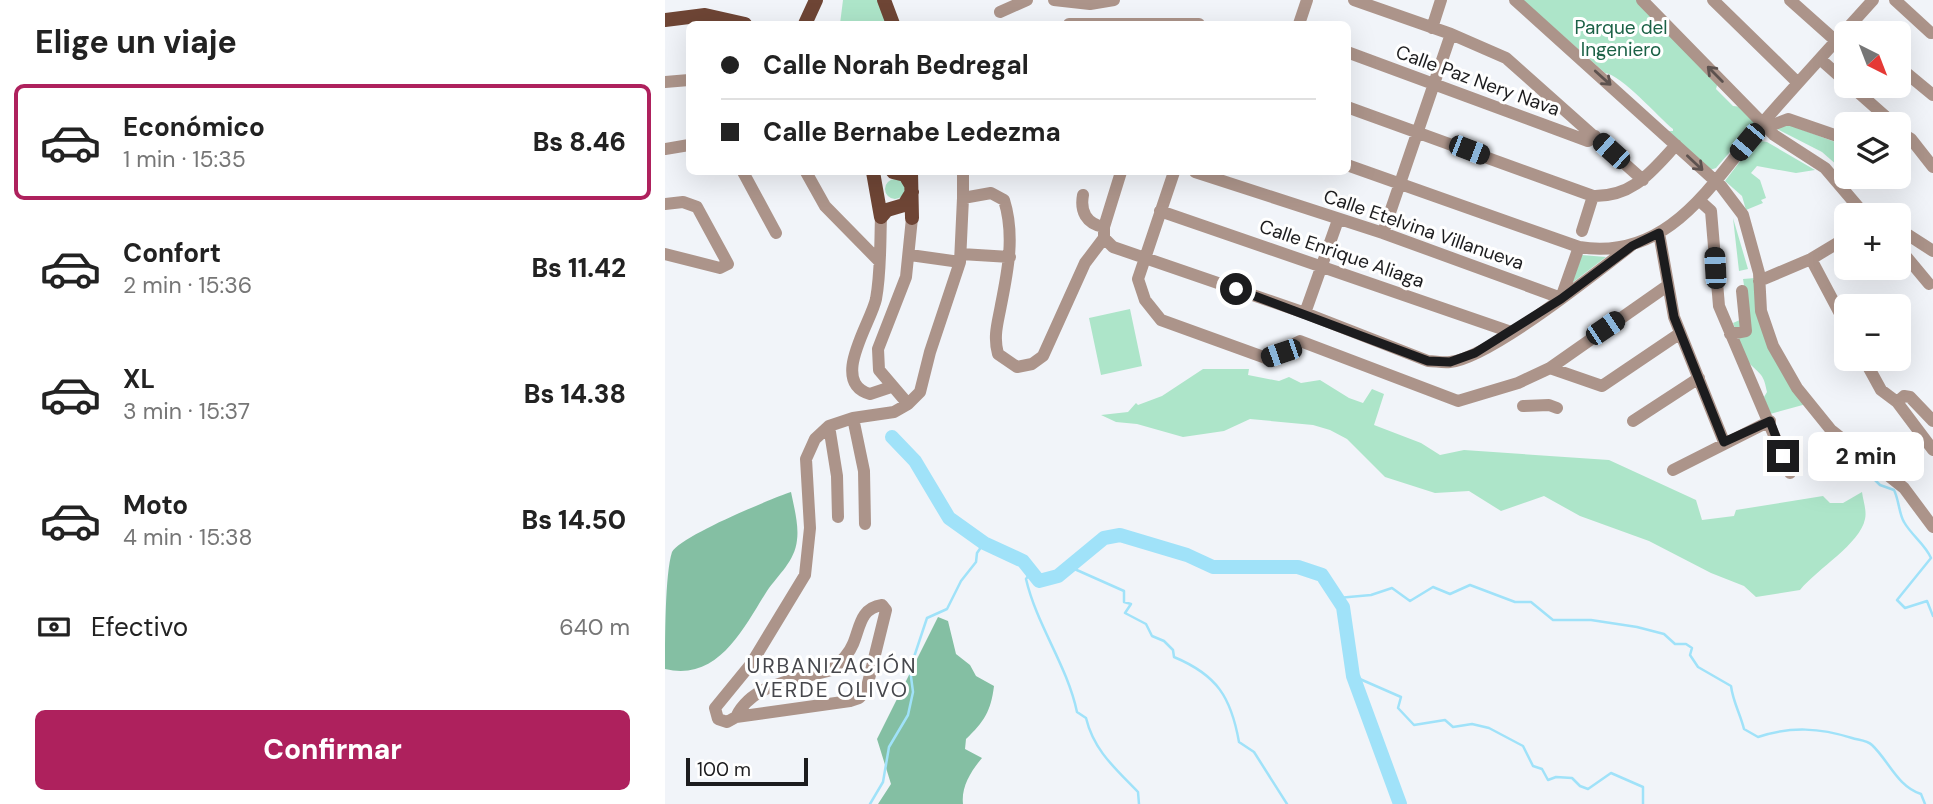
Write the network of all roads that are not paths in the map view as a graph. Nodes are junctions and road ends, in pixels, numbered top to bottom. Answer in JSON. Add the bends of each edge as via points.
{"nodes":[{"id":1,"x":816,"y":0,"type":"edge"},
{"id":2,"x":884,"y":0,"type":"edge"},
{"id":3,"x":1027,"y":0,"type":"edge"},
{"id":4,"x":1054,"y":0,"type":"edge"},
{"id":5,"x":1114,"y":0,"type":"edge"},
{"id":6,"x":1307,"y":0,"type":"edge"},
{"id":7,"x":1353,"y":0,"type":"edge"},
{"id":8,"x":1441,"y":0,"type":"edge"},
{"id":9,"x":1515,"y":0,"type":"edge"},
{"id":10,"x":1642,"y":0,"type":"edge"},
{"id":11,"x":1713,"y":0,"type":"edge"},
{"id":12,"x":1790,"y":0,"type":"edge"},
{"id":13,"x":1895,"y":0,"type":"edge"},
{"id":14,"x":1870,"y":1,"type":"edge"},
{"id":15,"x":1000,"y":12,"type":"dead end"},
{"id":16,"x":665,"y":20,"type":"edge"},
{"id":17,"x":732,"y":21,"type":"edge"},
{"id":18,"x":807,"y":21,"type":"edge"},
{"id":19,"x":892,"y":21,"type":"edge"},
{"id":20,"x":1300,"y":21,"type":"edge"},
{"id":21,"x":1853,"y":21,"type":"edge"},
{"id":22,"x":1432,"y":28,"type":"junction"},
{"id":23,"x":1931,"y":33,"type":"edge"},
{"id":24,"x":1451,"y":34,"type":"junction"},
{"id":25,"x":1834,"y":39,"type":"edge"},
{"id":26,"x":1834,"y":43,"type":"edge"},
{"id":27,"x":1351,"y":53,"type":"edge"},
{"id":28,"x":1820,"y":59,"type":"junction"},
{"id":29,"x":1834,"y":71,"type":"edge"},
{"id":30,"x":1911,"y":76,"type":"edge"},
{"id":31,"x":686,"y":80,"type":"edge"},
{"id":32,"x":665,"y":82,"type":"edge"},
{"id":33,"x":1798,"y":83,"type":"junction"},
{"id":34,"x":1433,"y":84,"type":"junction"},
{"id":35,"x":1933,"y":95,"type":"edge"},
{"id":36,"x":1865,"y":98,"type":"edge"},
{"id":37,"x":1351,"y":108,"type":"edge"},
{"id":38,"x":1880,"y":112,"type":"edge"},
{"id":39,"x":1763,"y":122,"type":"junction"},
{"id":40,"x":1418,"y":131,"type":"junction"},
{"id":41,"x":1834,"y":135,"type":"edge"},
{"id":42,"x":1595,"y":136,"type":"junction"},
{"id":43,"x":1911,"y":139,"type":"edge"},
{"id":44,"x":1676,"y":145,"type":"junction"},
{"id":45,"x":686,"y":146,"type":"edge"},
{"id":46,"x":665,"y":149,"type":"edge"},
{"id":47,"x":1351,"y":166,"type":"edge"},
{"id":48,"x":1933,"y":167,"type":"edge"},
{"id":49,"x":745,"y":175,"type":"edge"},
{"id":50,"x":808,"y":175,"type":"edge"},
{"id":51,"x":874,"y":175,"type":"edge"},
{"id":52,"x":888,"y":175,"type":"edge"},
{"id":53,"x":963,"y":175,"type":"edge"},
{"id":54,"x":1120,"y":175,"type":"edge"},
{"id":55,"x":1173,"y":175,"type":"edge"},
{"id":56,"x":1204,"y":175,"type":"edge"},
{"id":57,"x":1643,"y":180,"type":"junction"},
{"id":58,"x":1715,"y":180,"type":"junction"},
{"id":59,"x":911,"y":182,"type":"edge"},
{"id":60,"x":1400,"y":183,"type":"junction"},
{"id":61,"x":878,"y":193,"type":"junction"},
{"id":62,"x":1083,"y":195,"type":"dead end"},
{"id":63,"x":1593,"y":196,"type":"junction"},
{"id":64,"x":963,"y":198,"type":"junction"},
{"id":65,"x":1701,"y":202,"type":"junction"},
{"id":66,"x":1855,"y":203,"type":"edge"},
{"id":67,"x":665,"y":204,"type":"edge"},
{"id":68,"x":891,"y":211,"type":"junction"},
{"id":69,"x":1160,"y":211,"type":"junction"},
{"id":70,"x":912,"y":218,"type":"junction"},
{"id":71,"x":1338,"y":220,"type":"junction"},
{"id":72,"x":1582,"y":231,"type":"dead end"},
{"id":73,"x":1104,"y":232,"type":"junction"},
{"id":74,"x":776,"y":233,"type":"dead end"},
{"id":75,"x":1383,"y":233,"type":"junction"},
{"id":76,"x":1659,"y":233,"type":"junction"},
{"id":77,"x":1911,"y":237,"type":"edge"},
{"id":78,"x":1834,"y":245,"type":"edge"},
{"id":79,"x":1632,"y":246,"type":"junction"},
{"id":80,"x":1579,"y":247,"type":"junction"},
{"id":81,"x":1933,"y":251,"type":"edge"},
{"id":82,"x":665,"y":254,"type":"edge"},
{"id":83,"x":910,"y":255,"type":"junction"},
{"id":84,"x":1010,"y":257,"type":"junction"},
{"id":85,"x":961,"y":258,"type":"junction"},
{"id":86,"x":1144,"y":258,"type":"junction"},
{"id":87,"x":1811,"y":259,"type":"junction"},
{"id":88,"x":879,"y":261,"type":"junction"},
{"id":89,"x":1911,"y":262,"type":"edge"},
{"id":90,"x":1321,"y":266,"type":"junction"},
{"id":91,"x":1911,"y":272,"type":"edge"},
{"id":92,"x":1759,"y":281,"type":"junction"},
{"id":93,"x":1931,"y":285,"type":"edge"},
{"id":94,"x":1667,"y":286,"type":"junction"},
{"id":95,"x":1742,"y":291,"type":"dead end"},
{"id":96,"x":1561,"y":299,"type":"junction"},
{"id":97,"x":1834,"y":302,"type":"edge"},
{"id":98,"x":1305,"y":313,"type":"junction"},
{"id":99,"x":1511,"y":332,"type":"junction"},
{"id":100,"x":1679,"y":334,"type":"junction"},
{"id":101,"x":1730,"y":334,"type":"junction"},
{"id":102,"x":1550,"y":368,"type":"junction"},
{"id":103,"x":1871,"y":371,"type":"edge"},
{"id":104,"x":1699,"y":378,"type":"junction"},
{"id":105,"x":1518,"y":383,"type":"junction"},
{"id":106,"x":891,"y":387,"type":"junction"},
{"id":107,"x":1897,"y":402,"type":"junction"},
{"id":108,"x":908,"y":404,"type":"junction"},
{"id":109,"x":1557,"y":408,"type":"dead end"},
{"id":110,"x":853,"y":418,"type":"junction"},
{"id":111,"x":1633,"y":421,"type":"dead end"},
{"id":112,"x":1770,"y":421,"type":"junction"},
{"id":113,"x":1933,"y":421,"type":"edge"},
{"id":114,"x":829,"y":426,"type":"junction"},
{"id":115,"x":1724,"y":442,"type":"junction"},
{"id":116,"x":1933,"y":450,"type":"edge"},
{"id":117,"x":1673,"y":470,"type":"dead end"},
{"id":118,"x":1790,"y":473,"type":"dead end"},
{"id":119,"x":838,"y":517,"type":"dead end"},
{"id":120,"x":865,"y":524,"type":"dead end"},
{"id":121,"x":1933,"y":527,"type":"edge"},
{"id":122,"x":736,"y":716,"type":"junction"}],
"edges":[{"from":1,"to":18,"type":"main road"},
{"from":2,"to":19,"type":"main road"},
{"from":3,"to":15,"type":"street"},
{"from":4,"to":5,"type":"street","via":[[1090,4]]},
{"from":6,"to":20,"type":"street"},
{"from":7,"to":22,"type":"street"},
{"from":8,"to":22,"type":"street"},
{"from":9,"to":44,"type":"street","one_way":true},
{"from":39,"to":10,"type":"street","one_way":true},
{"from":11,"to":33,"type":"street"},
{"from":12,"to":25,"type":"street"},
{"from":13,"to":23,"type":"street"},
{"from":14,"to":21,"type":"street"},
{"from":16,"to":17,"type":"main road","via":[[705,15]]},
{"from":22,"to":24,"type":"street"},
{"from":24,"to":34,"type":"street"},
{"from":24,"to":42,"type":"street","via":[[1506,58]]},
{"from":26,"to":28,"type":"street"},
{"from":27,"to":34,"type":"street","name":"Calle Paz Nery Nava"},
{"from":28,"to":29,"type":"street"},
{"from":28,"to":33,"type":"street"},
{"from":30,"to":35,"type":"street"},
{"from":31,"to":32,"type":"street"},
{"from":33,"to":39,"type":"street"},
{"from":34,"to":40,"type":"street"},
{"from":34,"to":42,"type":"street","name":"Calle Paz Nery Nava","via":[[1588,141]]},
{"from":36,"to":38,"type":"street"},
{"from":37,"to":40,"type":"street"},
{"from":39,"to":41,"type":"street","via":[[1788,119]]},
{"from":39,"to":58,"type":"street"},
{"from":39,"to":66,"type":"street","via":[[1774,135],[1825,168]]},
{"from":40,"to":60,"type":"street"},
{"from":40,"to":63,"type":"street"},
{"from":42,"to":57,"type":"street"},
{"from":43,"to":48,"type":"street"},
{"from":44,"to":57,"type":"street"},
{"from":44,"to":58,"type":"street","one_way":true},
{"from":45,"to":46,"type":"street"},
{"from":47,"to":60,"type":"street"},
{"from":49,"to":74,"type":"street"},
{"from":50,"to":88,"type":"street","via":[[825,206]]},
{"from":51,"to":61,"type":"main road"},
{"from":52,"to":61,"type":"main road"},
{"from":53,"to":64,"type":"street"},
{"from":54,"to":73,"type":"street"},
{"from":55,"to":69,"type":"street"},
{"from":56,"to":71,"type":"street","name":"Calle Etelvina Villanueva"},
{"from":57,"to":63,"type":"street","via":[[1616,195]]},
{"from":58,"to":65,"type":"street"},
{"from":58,"to":92,"type":"street","via":[[1743,215]]},
{"from":59,"to":68,"type":"main road","via":[[908,201]]},
{"from":59,"to":70,"type":"main road"},
{"from":60,"to":75,"type":"street"},
{"from":60,"to":80,"type":"street"},
{"from":61,"to":68,"type":"main road"},
{"from":62,"to":73,"type":"street","via":[[1085,216]]},
{"from":63,"to":72,"type":"street"},
{"from":64,"to":84,"type":"street","via":[[985,192],[1003,200]]},
{"from":64,"to":85,"type":"street"},
{"from":65,"to":76,"type":"street"},
{"from":65,"to":101,"type":"street","via":[[1711,211],[1719,306]]},
{"from":67,"to":82,"type":"street","via":[[683,202],[697,207],[728,264],[720,268]]},
{"from":68,"to":70,"type":"main road"},
{"from":68,"to":88,"type":"street"},
{"from":69,"to":86,"type":"street"},
{"from":69,"to":90,"type":"street","name":"Calle Enrique Aliaga"},
{"from":70,"to":83,"type":"street"},
{"from":71,"to":75,"type":"street","name":"Calle Etelvina Villanueva"},
{"from":71,"to":90,"type":"street"},
{"from":73,"to":84,"type":"street","via":[[1043,356],[1032,365],[1017,367],[998,354],[994,339]]},
{"from":73,"to":86,"type":"street","via":[[1112,247]]},
{"from":75,"to":96,"type":"street","name":"Calle Etelvina Villanueva"},
{"from":76,"to":79,"type":"street"},
{"from":76,"to":94,"type":"street"},
{"from":77,"to":81,"type":"street"},
{"from":78,"to":87,"type":"street"},
{"from":79,"to":80,"type":"street"},
{"from":79,"to":96,"type":"street"},
{"from":80,"to":96,"type":"street"},
{"from":83,"to":85,"type":"street"},
{"from":83,"to":106,"type":"street","via":[[879,349],[879,370]]},
{"from":84,"to":85,"type":"street"},
{"from":85,"to":108,"type":"street","via":[[920,392]]},
{"from":86,"to":98,"type":"street"},
{"from":86,"to":105,"type":"street","via":[[1140,289],[1161,320],[1266,358],[1300,341],[1458,401]]},
{"from":87,"to":92,"type":"street"},
{"from":87,"to":97,"type":"street"},
{"from":88,"to":106,"type":"street","via":[[875,303],[853,363],[853,380],[870,394]]},
{"from":89,"to":93,"type":"street"},
{"from":90,"to":98,"type":"street"},
{"from":90,"to":99,"type":"street","name":"Calle Enrique Aliaga"},
{"from":91,"to":93,"type":"street"},
{"from":92,"to":121,"type":"street","via":[[1761,311],[1773,346],[1812,411],[1904,488]]},
{"from":94,"to":100,"type":"street"},
{"from":94,"to":102,"type":"street"},
{"from":95,"to":101,"type":"street","via":[[1747,331]]},
{"from":96,"to":99,"type":"street"},
{"from":98,"to":99,"type":"street","via":[[1428,361],[1450,362]]},
{"from":100,"to":102,"type":"street","via":[[1602,386]]},
{"from":100,"to":104,"type":"street"},
{"from":101,"to":112,"type":"street"},
{"from":102,"to":105,"type":"street"},
{"from":103,"to":107,"type":"street","via":[[1881,390]]},
{"from":104,"to":111,"type":"street"},
{"from":104,"to":115,"type":"street"},
{"from":105,"to":109,"type":"street","via":[[1526,410],[1549,404]]},
{"from":106,"to":108,"type":"street"},
{"from":107,"to":113,"type":"street","via":[[1910,397]]},
{"from":107,"to":116,"type":"street"},
{"from":108,"to":110,"type":"street","via":[[894,412]]},
{"from":110,"to":114,"type":"street"},
{"from":110,"to":120,"type":"street","via":[[864,471]]},
{"from":112,"to":115,"type":"street"},
{"from":112,"to":118,"type":"street"},
{"from":114,"to":119,"type":"street"},
{"from":114,"to":122,"type":"street","via":[[815,439],[806,458],[810,528],[805,575],[751,664],[715,708],[718,719],[727,722]]},
{"from":115,"to":117,"type":"street"},
{"from":122,"to":122,"type":"street","via":[[768,688],[831,670],[853,645],[866,613],[875,606],[886,610],[872,678],[859,698]]}]}
